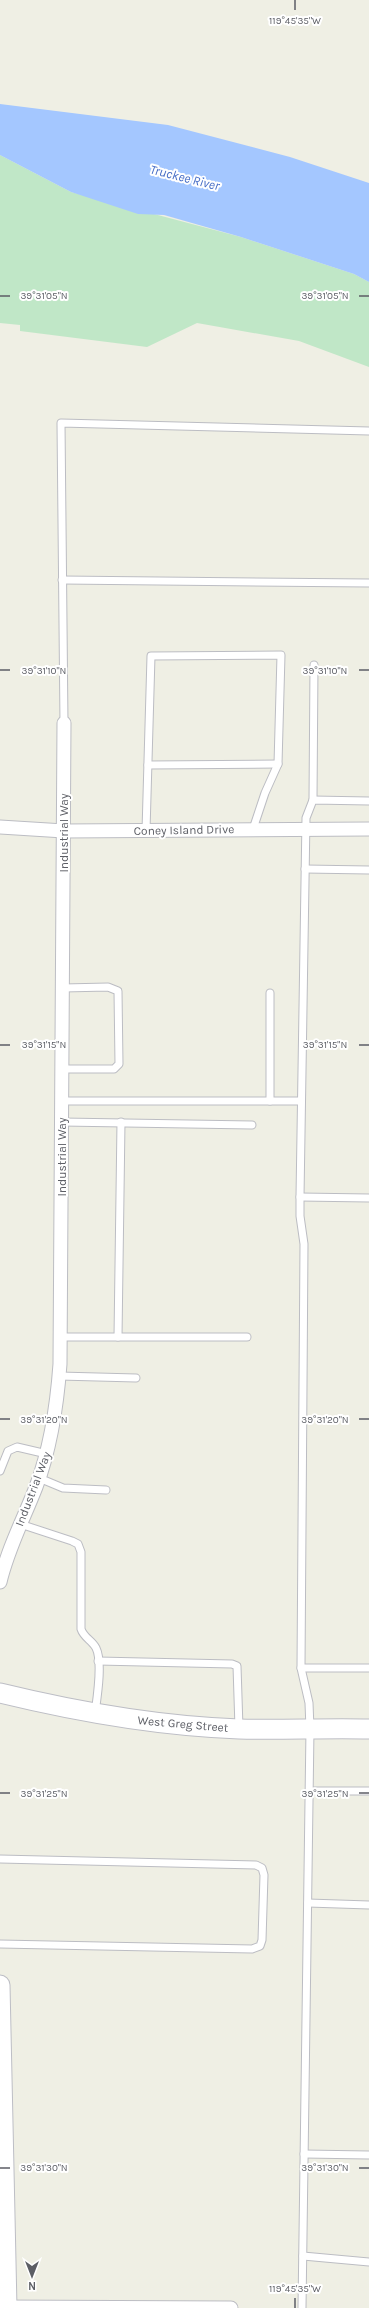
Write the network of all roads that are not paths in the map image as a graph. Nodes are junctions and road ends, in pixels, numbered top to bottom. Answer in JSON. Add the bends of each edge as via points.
{"nodes":[{"id":1,"x":369,"y":430,"type":"edge"},
{"id":2,"x":62,"y":580,"type":"junction"},
{"id":3,"x":369,"y":583,"type":"edge"},
{"id":4,"x":314,"y":665,"type":"dead end"},
{"id":5,"x":64,"y":723,"type":"joint"},
{"id":6,"x":278,"y":764,"type":"junction"},
{"id":7,"x":148,"y":765,"type":"junction"},
{"id":8,"x":313,"y":800,"type":"junction"},
{"id":9,"x":369,"y":801,"type":"edge"},
{"id":10,"x":0,"y":828,"type":"edge"},
{"id":11,"x":305,"y":828,"type":"junction"},
{"id":12,"x":253,"y":829,"type":"junction"},
{"id":13,"x":369,"y":829,"type":"edge"},
{"id":14,"x":64,"y":831,"type":"junction"},
{"id":15,"x":146,"y":831,"type":"junction"},
{"id":16,"x":305,"y":869,"type":"junction"},
{"id":17,"x":369,"y":870,"type":"edge"},
{"id":18,"x":63,"y":988,"type":"junction"},
{"id":19,"x":270,"y":993,"type":"dead end"},
{"id":20,"x":62,"y":1069,"type":"junction"},
{"id":21,"x":62,"y":1102,"type":"junction"},
{"id":22,"x":270,"y":1102,"type":"junction"},
{"id":23,"x":301,"y":1102,"type":"junction"},
{"id":24,"x":62,"y":1122,"type":"junction"},
{"id":25,"x":121,"y":1122,"type":"junction"},
{"id":26,"x":252,"y":1125,"type":"dead end"},
{"id":27,"x":300,"y":1197,"type":"junction"},
{"id":28,"x":369,"y":1198,"type":"edge"},
{"id":29,"x":61,"y":1337,"type":"junction"},
{"id":30,"x":118,"y":1337,"type":"junction"},
{"id":31,"x":247,"y":1337,"type":"dead end"},
{"id":32,"x":59,"y":1376,"type":"junction"},
{"id":33,"x":136,"y":1378,"type":"dead end"},
{"id":34,"x":47,"y":1454,"type":"junction"},
{"id":35,"x":0,"y":1471,"type":"edge"},
{"id":36,"x":39,"y":1478,"type":"junction"},
{"id":37,"x":106,"y":1490,"type":"dead end"},
{"id":38,"x":20,"y":1524,"type":"junction"},
{"id":39,"x":0,"y":1582,"type":"edge"},
{"id":40,"x":98,"y":1661,"type":"junction"},
{"id":41,"x":301,"y":1668,"type":"junction"},
{"id":42,"x":369,"y":1668,"type":"edge"},
{"id":43,"x":0,"y":1693,"type":"edge"},
{"id":44,"x":94,"y":1713,"type":"junction"},
{"id":45,"x":239,"y":1728,"type":"junction"},
{"id":46,"x":310,"y":1728,"type":"junction"},
{"id":47,"x":369,"y":1728,"type":"edge"},
{"id":48,"x":310,"y":1790,"type":"junction"},
{"id":49,"x":369,"y":1791,"type":"edge"},
{"id":50,"x":0,"y":1859,"type":"edge"},
{"id":51,"x":308,"y":1903,"type":"junction"},
{"id":52,"x":369,"y":1905,"type":"edge"},
{"id":53,"x":0,"y":1944,"type":"edge"},
{"id":54,"x":0,"y":1985,"type":"edge"},
{"id":55,"x":304,"y":2154,"type":"junction"},
{"id":56,"x":369,"y":2155,"type":"edge"},
{"id":57,"x":303,"y":2256,"type":"junction"},
{"id":58,"x":369,"y":2262,"type":"edge"},
{"id":59,"x":5,"y":2307,"type":"edge"},
{"id":60,"x":231,"y":2308,"type":"edge"},
{"id":61,"x":302,"y":2308,"type":"edge"}],
"edges":[{"from":1,"to":2,"type":"lane","via":[[61,423]]},
{"from":2,"to":3,"type":"lane"},
{"from":2,"to":5,"type":"lane"},
{"from":4,"to":8,"type":"lane"},
{"from":5,"to":14,"type":"street","name":"Industrial Way"},
{"from":6,"to":7,"type":"lane"},
{"from":6,"to":7,"type":"lane","via":[[281,655],[151,656]]},
{"from":6,"to":12,"type":"lane"},
{"from":7,"to":15,"type":"lane"},
{"from":8,"to":9,"type":"lane"},
{"from":8,"to":11,"type":"lane"},
{"from":10,"to":14,"type":"street","name":"Coney Island Drive"},
{"from":11,"to":12,"type":"street","name":"Coney Island Drive"},
{"from":11,"to":13,"type":"street","name":"Coney Island Drive"},
{"from":11,"to":16,"type":"lane"},
{"from":12,"to":15,"type":"street","name":"Coney Island Drive"},
{"from":14,"to":15,"type":"street","name":"Coney Island Drive"},
{"from":14,"to":18,"type":"street","name":"Industrial Way"},
{"from":16,"to":17,"type":"lane"},
{"from":16,"to":23,"type":"lane"},
{"from":18,"to":20,"type":"street","name":"Industrial Way"},
{"from":18,"to":20,"type":"lane","via":[[108,987],[118,991],[119,1064],[114,1069]]},
{"from":19,"to":22,"type":"lane"},
{"from":20,"to":21,"type":"street","name":"Industrial Way"},
{"from":21,"to":22,"type":"lane"},
{"from":21,"to":24,"type":"street","name":"Industrial Way"},
{"from":22,"to":23,"type":"lane"},
{"from":23,"to":27,"type":"lane"},
{"from":24,"to":25,"type":"lane"},
{"from":24,"to":29,"type":"street","name":"Industrial Way"},
{"from":25,"to":26,"type":"lane"},
{"from":25,"to":30,"type":"lane"},
{"from":27,"to":28,"type":"lane"},
{"from":27,"to":41,"type":"lane","via":[[304,1244]]},
{"from":29,"to":30,"type":"lane"},
{"from":29,"to":32,"type":"street","name":"Industrial Way"},
{"from":30,"to":31,"type":"lane"},
{"from":32,"to":33,"type":"lane"},
{"from":32,"to":34,"type":"street","name":"Industrial Way","via":[[57,1407]]},
{"from":34,"to":35,"type":"lane","via":[[17,1447],[8,1451]]},
{"from":34,"to":36,"type":"street","name":"Industrial Way"},
{"from":36,"to":37,"type":"lane","via":[[63,1488]]},
{"from":36,"to":38,"type":"street","name":"Industrial Way"},
{"from":38,"to":39,"type":"street","name":"Industrial Way"},
{"from":38,"to":40,"type":"lane","via":[[78,1544],[81,1552],[81,1629],[84,1637],[97,1649]]},
{"from":40,"to":44,"type":"lane","via":[[98,1692]]},
{"from":40,"to":45,"type":"lane","via":[[237,1666]]},
{"from":41,"to":42,"type":"lane"},
{"from":41,"to":46,"type":"lane","via":[[309,1703]]},
{"from":43,"to":44,"type":"main road","name":"West Greg Street"},
{"from":44,"to":45,"type":"main road","name":"West Greg Street","via":[[126,1719]]},
{"from":45,"to":46,"type":"main road","name":"West Greg Street"},
{"from":46,"to":47,"type":"main road","name":"West Greg Street"},
{"from":46,"to":48,"type":"lane"},
{"from":48,"to":49,"type":"lane"},
{"from":48,"to":51,"type":"lane"},
{"from":50,"to":53,"type":"lane","via":[[256,1865],[262,1868],[264,1875],[262,1940],[260,1946],[252,1949]]},
{"from":51,"to":52,"type":"lane"},
{"from":51,"to":55,"type":"lane"},
{"from":54,"to":59,"type":"main road"},
{"from":55,"to":56,"type":"lane"},
{"from":55,"to":57,"type":"lane"},
{"from":57,"to":58,"type":"lane"},
{"from":57,"to":61,"type":"lane"},
{"from":59,"to":60,"type":"street"}]}
